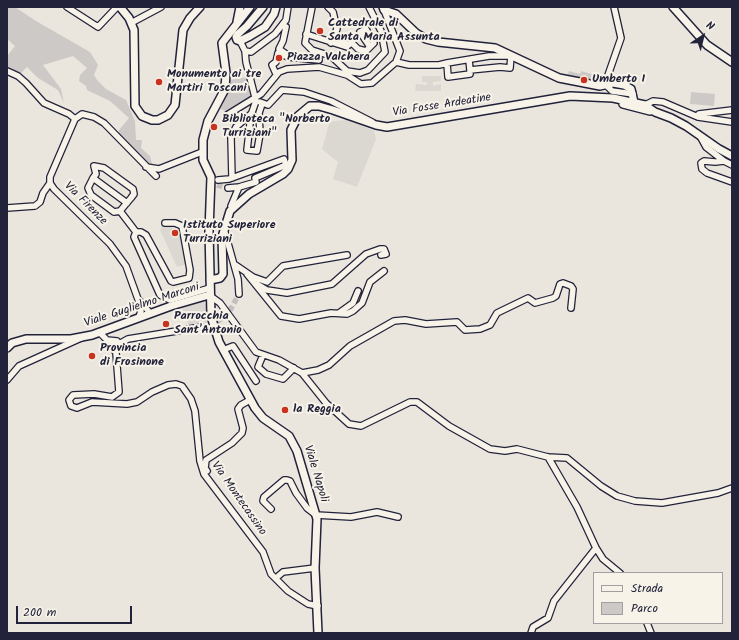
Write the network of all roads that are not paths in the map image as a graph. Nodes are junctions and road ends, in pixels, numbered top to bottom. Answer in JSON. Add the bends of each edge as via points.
{"nodes":[{"id":1,"x":67,"y":7,"type":"edge"},
{"id":2,"x":161,"y":7,"type":"edge"},
{"id":3,"x":200,"y":7,"type":"edge"},
{"id":4,"x":240,"y":7,"type":"edge"},
{"id":5,"x":250,"y":7,"type":"edge"},
{"id":6,"x":263,"y":7,"type":"edge"},
{"id":7,"x":276,"y":7,"type":"edge"},
{"id":8,"x":288,"y":7,"type":"edge"},
{"id":9,"x":312,"y":7,"type":"edge"},
{"id":10,"x":328,"y":7,"type":"edge"},
{"id":11,"x":369,"y":7,"type":"edge"},
{"id":12,"x":614,"y":7,"type":"edge"},
{"id":13,"x":673,"y":7,"type":"edge"},
{"id":14,"x":121,"y":8,"type":"edge"},
{"id":15,"x":384,"y":9,"type":"edge"},
{"id":16,"x":237,"y":22,"type":"junction"},
{"id":17,"x":131,"y":23,"type":"junction"},
{"id":18,"x":286,"y":26,"type":"dead end"},
{"id":19,"x":306,"y":34,"type":"junction"},
{"id":20,"x":336,"y":34,"type":"junction"},
{"id":21,"x":238,"y":39,"type":"junction"},
{"id":22,"x":331,"y":43,"type":"junction"},
{"id":23,"x":347,"y":46,"type":"junction"},
{"id":24,"x":370,"y":47,"type":"dead end"},
{"id":25,"x":245,"y":51,"type":"junction"},
{"id":26,"x":511,"y":56,"type":"junction"},
{"id":27,"x":291,"y":57,"type":"junction"},
{"id":28,"x":319,"y":60,"type":"dead end"},
{"id":29,"x":469,"y":60,"type":"junction"},
{"id":30,"x":396,"y":62,"type":"junction"},
{"id":31,"x":732,"y":62,"type":"edge"},
{"id":32,"x":447,"y":63,"type":"junction"},
{"id":33,"x":470,"y":70,"type":"junction"},
{"id":34,"x":7,"y":71,"type":"edge"},
{"id":35,"x":347,"y":73,"type":"junction"},
{"id":36,"x":276,"y":74,"type":"junction"},
{"id":37,"x":607,"y":86,"type":"junction"},
{"id":38,"x":255,"y":96,"type":"junction"},
{"id":39,"x":590,"y":97,"type":"junction"},
{"id":40,"x":634,"y":102,"type":"junction"},
{"id":41,"x":262,"y":104,"type":"junction"},
{"id":42,"x":645,"y":105,"type":"junction"},
{"id":43,"x":732,"y":110,"type":"edge"},
{"id":44,"x":654,"y":112,"type":"junction"},
{"id":45,"x":252,"y":113,"type":"junction"},
{"id":46,"x":227,"y":115,"type":"dead end"},
{"id":47,"x":692,"y":115,"type":"junction"},
{"id":48,"x":75,"y":120,"type":"junction"},
{"id":49,"x":732,"y":122,"type":"edge"},
{"id":50,"x":376,"y":125,"type":"junction"},
{"id":51,"x":700,"y":135,"type":"junction"},
{"id":52,"x":202,"y":152,"type":"junction"},
{"id":53,"x":732,"y":156,"type":"edge"},
{"id":54,"x":724,"y":161,"type":"junction"},
{"id":55,"x":732,"y":165,"type":"edge"},
{"id":56,"x":145,"y":166,"type":"junction"},
{"id":57,"x":156,"y":176,"type":"dead end"},
{"id":58,"x":93,"y":178,"type":"junction"},
{"id":59,"x":232,"y":178,"type":"junction"},
{"id":60,"x":218,"y":180,"type":"dead end"},
{"id":61,"x":732,"y":182,"type":"edge"},
{"id":62,"x":50,"y":183,"type":"junction"},
{"id":63,"x":240,"y":187,"type":"junction"},
{"id":64,"x":228,"y":188,"type":"tunnel mouth"},
{"id":65,"x":127,"y":203,"type":"junction"},
{"id":66,"x":7,"y":208,"type":"edge"},
{"id":67,"x":233,"y":208,"type":"junction"},
{"id":68,"x":120,"y":211,"type":"junction"},
{"id":69,"x":165,"y":223,"type":"dead end"},
{"id":70,"x":224,"y":228,"type":"junction"},
{"id":71,"x":136,"y":232,"type":"junction"},
{"id":72,"x":347,"y":255,"type":"dead end"},
{"id":73,"x":381,"y":255,"type":"dead end"},
{"id":74,"x":234,"y":264,"type":"junction"},
{"id":75,"x":384,"y":272,"type":"dead end"},
{"id":76,"x":247,"y":274,"type":"junction"},
{"id":77,"x":210,"y":280,"type":"junction"},
{"id":78,"x":252,"y":280,"type":"junction"},
{"id":79,"x":358,"y":291,"type":"dead end"},
{"id":80,"x":210,"y":292,"type":"junction"},
{"id":81,"x":239,"y":294,"type":"tunnel mouth"},
{"id":82,"x":138,"y":298,"type":"junction"},
{"id":83,"x":570,"y":308,"type":"dead end"},
{"id":84,"x":339,"y":312,"type":"junction"},
{"id":85,"x":150,"y":313,"type":"junction"},
{"id":86,"x":139,"y":317,"type":"junction"},
{"id":87,"x":202,"y":327,"type":"tunnel mouth"},
{"id":88,"x":99,"y":332,"type":"junction"},
{"id":89,"x":81,"y":338,"type":"junction"},
{"id":90,"x":109,"y":342,"type":"junction"},
{"id":91,"x":119,"y":344,"type":"junction"},
{"id":92,"x":7,"y":348,"type":"edge"},
{"id":93,"x":223,"y":350,"type":"junction"},
{"id":94,"x":116,"y":353,"type":"junction"},
{"id":95,"x":264,"y":355,"type":"junction"},
{"id":96,"x":294,"y":368,"type":"junction"},
{"id":97,"x":249,"y":372,"type":"junction"},
{"id":98,"x":302,"y":373,"type":"junction"},
{"id":99,"x":238,"y":378,"type":"junction"},
{"id":100,"x":7,"y":380,"type":"edge"},
{"id":101,"x":256,"y":381,"type":"dead end"},
{"id":102,"x":250,"y":400,"type":"junction"},
{"id":103,"x":548,"y":457,"type":"junction"},
{"id":104,"x":208,"y":479,"type":"junction"},
{"id":105,"x":732,"y":488,"type":"edge"},
{"id":106,"x":271,"y":509,"type":"dead end"},
{"id":107,"x":316,"y":515,"type":"junction"},
{"id":108,"x":398,"y":517,"type":"dead end"},
{"id":109,"x":596,"y":548,"type":"junction"},
{"id":110,"x":315,"y":568,"type":"junction"},
{"id":111,"x":619,"y":572,"type":"edge"},
{"id":112,"x":276,"y":578,"type":"junction"},
{"id":113,"x":318,"y":606,"type":"junction"},
{"id":114,"x":318,"y":633,"type":"edge"},
{"id":115,"x":531,"y":633,"type":"edge"}],
"edges":[{"from":1,"to":14,"type":"street","via":[[98,27]]},
{"from":2,"to":17,"type":"street"},
{"from":3,"to":17,"type":"main road","via":[[183,30],[175,105],[168,115],[158,120],[146,119],[135,106],[134,30]]},
{"from":4,"to":16,"type":"main road"},
{"from":5,"to":16,"type":"main road"},
{"from":6,"to":21,"type":"main road"},
{"from":7,"to":21,"type":"main road","via":[[265,27]]},
{"from":8,"to":25,"type":"street","via":[[286,20],[275,34],[251,52]]},
{"from":9,"to":19,"type":"street"},
{"from":10,"to":20,"type":"street","via":[[336,24]]},
{"from":11,"to":35,"type":"street","via":[[381,32],[384,52],[368,70]]},
{"from":12,"to":37,"type":"street","via":[[620,38],[606,81]]},
{"from":13,"to":31,"type":"main road","via":[[707,45]]},
{"from":14,"to":17,"type":"main road"},
{"from":15,"to":26,"type":"main road","via":[[396,14],[426,39],[495,48]]},
{"from":15,"to":30,"type":"street","via":[[399,47]]},
{"from":16,"to":52,"type":"main road","via":[[222,43],[225,85],[206,126]]},
{"from":18,"to":27,"type":"street","via":[[284,40],[279,49]]},
{"from":19,"to":22,"type":"street"},
{"from":19,"to":35,"type":"street","via":[[304,40],[309,48],[331,56]]},
{"from":20,"to":22,"type":"street"},
{"from":20,"to":23,"type":"street"},
{"from":21,"to":25,"type":"street"},
{"from":22,"to":23,"type":"street"},
{"from":23,"to":24,"type":"street","via":[[352,43],[364,52]]},
{"from":25,"to":38,"type":"street"},
{"from":26,"to":29,"type":"street"},
{"from":26,"to":33,"type":"street","via":[[510,68]]},
{"from":26,"to":37,"type":"main road","via":[[559,78]]},
{"from":27,"to":28,"type":"street"},
{"from":27,"to":36,"type":"street","via":[[278,53],[276,62],[272,65]]},
{"from":29,"to":32,"type":"street"},
{"from":29,"to":33,"type":"street"},
{"from":30,"to":32,"type":"street","via":[[439,66]]},
{"from":30,"to":35,"type":"street","via":[[370,84],[361,84]]},
{"from":32,"to":33,"type":"street","via":[[448,77],[470,74]]},
{"from":34,"to":48,"type":"street","via":[[18,76],[44,103],[69,114]]},
{"from":35,"to":36,"type":"street","via":[[312,67],[287,68]]},
{"from":36,"to":38,"type":"street","via":[[261,94]]},
{"from":37,"to":40,"type":"main road","via":[[612,83],[631,89]]},
{"from":38,"to":41,"type":"street"},
{"from":38,"to":45,"type":"street"},
{"from":38,"to":46,"type":"street"},
{"from":39,"to":40,"type":"main road","name":"Via Fosse Ardeatine"},
{"from":39,"to":44,"type":"main road"},
{"from":39,"to":50,"type":"main road","name":"Via Fosse Ardeatine","via":[[570,96],[400,125]]},
{"from":40,"to":42,"type":"main road","name":"Via Fosse Ardeatine"},
{"from":41,"to":45,"type":"street","via":[[258,114],[260,134],[257,151],[247,150]]},
{"from":41,"to":50,"type":"street","via":[[268,106],[282,90],[304,92],[345,107]]},
{"from":42,"to":44,"type":"main road"},
{"from":42,"to":47,"type":"street","via":[[653,101],[663,102]]},
{"from":43,"to":47,"type":"street"},
{"from":44,"to":51,"type":"main road","via":[[671,118]]},
{"from":45,"to":59,"type":"street","via":[[236,127],[231,138]]},
{"from":47,"to":49,"type":"street","via":[[719,122]]},
{"from":48,"to":56,"type":"street","via":[[79,115],[85,114],[102,121]]},
{"from":48,"to":62,"type":"street","name":"Via Firenze","via":[[52,169]]},
{"from":50,"to":67,"type":"main road","name":"Via Fosse Ardeatine","via":[[333,110],[310,106],[298,116],[291,130],[292,160],[288,169],[248,194]]},
{"from":51,"to":53,"type":"main road"},
{"from":51,"to":54,"type":"street","via":[[706,147]]},
{"from":52,"to":56,"type":"street","via":[[159,169]]},
{"from":52,"to":77,"type":"main road","name":"Viale Napoli","via":[[211,177]]},
{"from":54,"to":55,"type":"street"},
{"from":54,"to":61,"type":"street","via":[[704,161],[702,169]]},
{"from":56,"to":57,"type":"street"},
{"from":58,"to":65,"type":"street"},
{"from":58,"to":65,"type":"street","via":[[96,174],[93,167],[96,165],[124,182],[134,192]]},
{"from":58,"to":68,"type":"street","via":[[88,188],[91,195],[114,212]]},
{"from":59,"to":60,"type":"street"},
{"from":59,"to":63,"type":"street","via":[[284,159],[286,165],[255,178],[256,182]]},
{"from":62,"to":66,"type":"street","via":[[40,202],[35,206]]},
{"from":62,"to":82,"type":"street","name":"Via Firenze","via":[[117,253],[129,273]]},
{"from":63,"to":64,"type":"street"},
{"from":63,"to":67,"type":"street","via":[[231,206]]},
{"from":65,"to":68,"type":"street"},
{"from":67,"to":70,"type":"main road","name":"Via Fosse Ardeatine","via":[[226,218]]},
{"from":68,"to":71,"type":"street"},
{"from":69,"to":71,"type":"street","via":[[182,226],[190,269],[189,278],[170,281],[146,235]]},
{"from":70,"to":74,"type":"street"},
{"from":70,"to":77,"type":"main road","name":"Via Fosse Ardeatine","via":[[221,246],[223,274],[220,278]]},
{"from":71,"to":80,"type":"street","via":[[134,237],[160,295],[170,300]]},
{"from":72,"to":76,"type":"street","via":[[283,266],[268,282]]},
{"from":73,"to":78,"type":"street","via":[[386,254],[384,249],[366,254],[332,284],[295,292],[276,293]]},
{"from":74,"to":76,"type":"street"},
{"from":74,"to":81,"type":"street","via":[[240,284]]},
{"from":75,"to":84,"type":"street","via":[[370,282],[365,298],[358,308],[347,314]]},
{"from":76,"to":78,"type":"street"},
{"from":77,"to":80,"type":"main road","name":"Viale Napoli"},
{"from":78,"to":84,"type":"street","via":[[281,316],[299,319]]},
{"from":79,"to":84,"type":"street","via":[[353,303]]},
{"from":80,"to":85,"type":"main road","name":"Viale Guglielmo Marconi"},
{"from":80,"to":93,"type":"main road","name":"Viale Napoli","via":[[212,323]]},
{"from":80,"to":95,"type":"street","via":[[253,348]]},
{"from":82,"to":85,"type":"street"},
{"from":82,"to":86,"type":"street","via":[[141,311]]},
{"from":83,"to":98,"type":"street","via":[[573,289],[563,283],[553,298],[535,303],[528,298],[497,313],[490,324],[480,329],[466,330],[457,322],[426,324],[405,320],[394,321],[350,346],[329,365]]},
{"from":85,"to":86,"type":"main road","name":"Viale Guglielmo Marconi"},
{"from":86,"to":88,"type":"main road","name":"Viale Guglielmo Marconi"},
{"from":87,"to":91,"type":"street","via":[[128,338]]},
{"from":88,"to":89,"type":"main road","name":"Viale Guglielmo Marconi"},
{"from":88,"to":90,"type":"street","name":"Via Montecassino"},
{"from":89,"to":92,"type":"main road","name":"Viale Guglielmo Marconi","via":[[26,339],[12,343]]},
{"from":89,"to":100,"type":"street","via":[[20,366]]},
{"from":90,"to":91,"type":"street"},
{"from":90,"to":94,"type":"street","name":"Via Montecassino"},
{"from":91,"to":94,"type":"street"},
{"from":93,"to":97,"type":"street","via":[[233,346]]},
{"from":93,"to":99,"type":"main road","name":"Viale Napoli"},
{"from":94,"to":104,"type":"street","name":"Via Montecassino","via":[[120,389],[117,395],[73,395],[69,400],[71,406],[77,408],[92,402],[127,404],[137,402],[168,385],[182,386],[196,411],[201,466]]},
{"from":95,"to":96,"type":"street"},
{"from":95,"to":96,"type":"street","via":[[258,368],[266,374],[284,379]]},
{"from":96,"to":98,"type":"street"},
{"from":97,"to":99,"type":"street"},
{"from":97,"to":101,"type":"street"},
{"from":98,"to":103,"type":"street","via":[[326,404],[349,424],[361,426],[410,402],[417,402],[449,426],[490,449],[505,451],[517,448]]},
{"from":99,"to":102,"type":"main road","name":"Viale Napoli"},
{"from":102,"to":104,"type":"street","via":[[238,409],[244,428],[242,433],[206,460]]},
{"from":102,"to":107,"type":"main road","name":"Viale Napoli","via":[[263,418],[294,442]]},
{"from":103,"to":105,"type":"street","via":[[567,458],[601,486],[618,496],[635,501],[662,503]]},
{"from":103,"to":109,"type":"street","via":[[577,507]]},
{"from":104,"to":112,"type":"street","name":"Via Montecassino","via":[[263,552],[271,574]]},
{"from":106,"to":107,"type":"street","via":[[263,501],[264,497],[287,480],[307,508]]},
{"from":107,"to":108,"type":"street","via":[[351,517],[376,512]]},
{"from":107,"to":110,"type":"main road","name":"Viale Napoli"},
{"from":109,"to":111,"type":"street","via":[[603,559]]},
{"from":109,"to":115,"type":"street","via":[[554,600],[548,618],[536,625]]},
{"from":110,"to":112,"type":"street","via":[[283,572]]},
{"from":110,"to":113,"type":"main road","name":"Viale Napoli"},
{"from":112,"to":113,"type":"street","name":"Via Montecassino","via":[[288,591],[308,604]]},
{"from":113,"to":114,"type":"main road","name":"Viale Napoli"}]}
